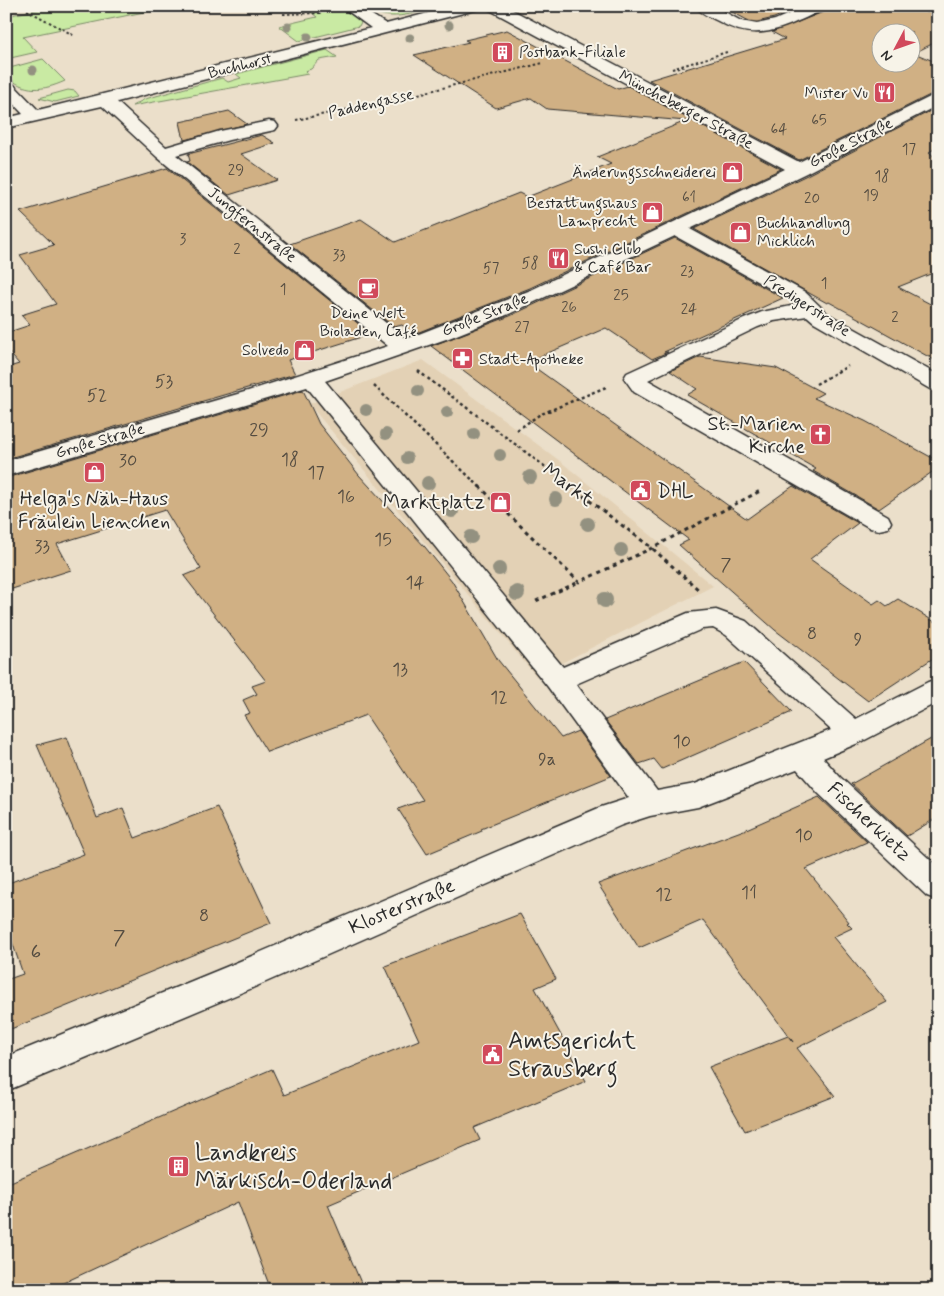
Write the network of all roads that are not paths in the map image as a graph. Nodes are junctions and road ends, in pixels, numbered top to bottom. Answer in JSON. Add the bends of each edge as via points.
{"nodes":[{"id":1,"x":348,"y":6,"type":"edge"},
{"id":2,"x":474,"y":6,"type":"edge"},
{"id":3,"x":493,"y":6,"type":"edge"},
{"id":4,"x":820,"y":6,"type":"edge"},
{"id":5,"x":701,"y":8,"type":"edge"},
{"id":6,"x":383,"y":29,"type":"junction"},
{"id":7,"x":6,"y":86,"type":"edge"},
{"id":8,"x":938,"y":98,"type":"edge"},
{"id":9,"x":105,"y":100,"type":"junction"},
{"id":10,"x":34,"y":117,"type":"junction"},
{"id":11,"x":6,"y":123,"type":"edge"},
{"id":12,"x":269,"y":126,"type":"road end"},
{"id":13,"x":163,"y":153,"type":"junction"},
{"id":14,"x":800,"y":169,"type":"junction"},
{"id":15,"x":676,"y":229,"type":"junction"},
{"id":16,"x":811,"y":309,"type":"junction"},
{"id":17,"x":397,"y":349,"type":"junction"},
{"id":18,"x":311,"y":378,"type":"junction"},
{"id":19,"x":938,"y":384,"type":"edge"},
{"id":20,"x":6,"y":469,"type":"edge"},
{"id":21,"x":879,"y":522,"type":"dead end"},
{"id":22,"x":558,"y":680,"type":"junction"},
{"id":23,"x":938,"y":688,"type":"edge"},
{"id":24,"x":853,"y":733,"type":"junction"},
{"id":25,"x":802,"y":755,"type":"junction"},
{"id":26,"x":650,"y":804,"type":"junction"},
{"id":27,"x":938,"y":887,"type":"edge"},
{"id":28,"x":6,"y":1074,"type":"edge"}],
"edges":[{"from":1,"to":6,"type":"street"},
{"from":2,"to":6,"type":"street","name":"Buchhorst"},
{"from":3,"to":14,"type":"street","name":"Müncheberger Straße"},
{"from":4,"to":5,"type":"street","via":[[756,29],[741,26]]},
{"from":6,"to":9,"type":"street","name":"Buchhorst"},
{"from":7,"to":10,"type":"street"},
{"from":8,"to":14,"type":"street","name":"Große Straße"},
{"from":9,"to":10,"type":"street","name":"Buchhorst"},
{"from":9,"to":13,"type":"street","name":"Jungfernstraße"},
{"from":10,"to":11,"type":"street","name":"Buchhorst"},
{"from":12,"to":13,"type":"street"},
{"from":13,"to":17,"type":"street","name":"Jungfernstraße"},
{"from":14,"to":15,"type":"street","name":"Große Straße"},
{"from":15,"to":16,"type":"street","name":"Predigerstraße","via":[[798,296]]},
{"from":15,"to":17,"type":"street","name":"Große Straße","via":[[502,310]]},
{"from":16,"to":19,"type":"street","name":"Predigerstraße","via":[[821,318]]},
{"from":16,"to":21,"type":"street","via":[[751,323],[635,378],[642,387]]},
{"from":17,"to":18,"type":"street","name":"Große Straße"},
{"from":18,"to":20,"type":"street","name":"Große Straße"},
{"from":18,"to":22,"type":"street"},
{"from":22,"to":24,"type":"street","via":[[698,620],[716,620],[736,628]]},
{"from":22,"to":26,"type":"street"},
{"from":23,"to":24,"type":"street","name":"Klosterstraße"},
{"from":24,"to":25,"type":"street","name":"Klosterstraße"},
{"from":25,"to":26,"type":"street","name":"Klosterstraße","via":[[698,796]]},
{"from":25,"to":27,"type":"street","name":"Fischerkietz","via":[[829,786]]},
{"from":26,"to":28,"type":"street","name":"Klosterstraße","via":[[612,816],[238,978]]}]}
